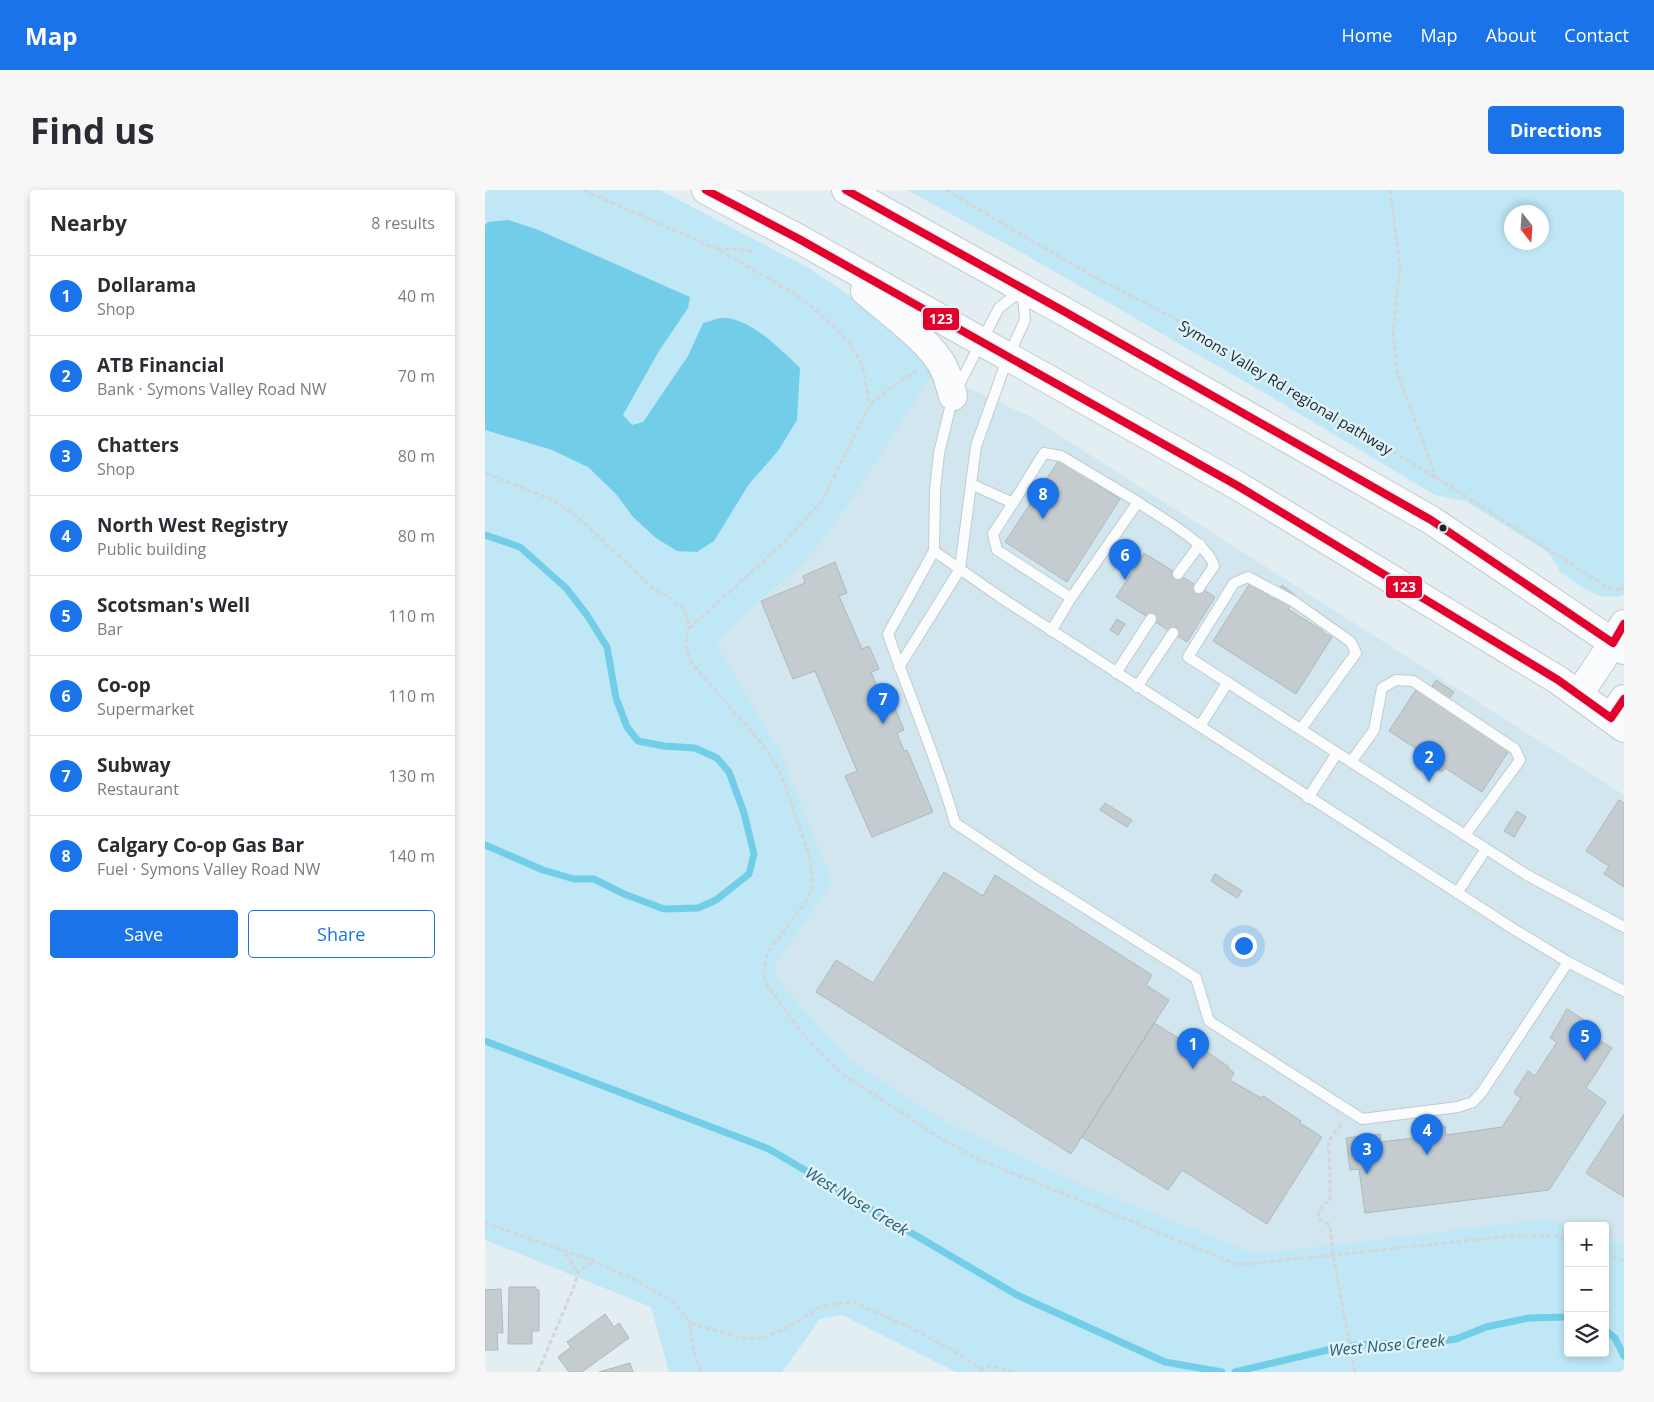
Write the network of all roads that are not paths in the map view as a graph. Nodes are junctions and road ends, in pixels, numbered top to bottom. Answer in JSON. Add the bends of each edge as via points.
{"nodes":[{"id":1,"x":707,"y":190,"type":"edge"},
{"id":2,"x":845,"y":190,"type":"edge"},
{"id":3,"x":799,"y":239,"type":"junction"},
{"id":4,"x":1023,"y":289,"type":"junction"},
{"id":5,"x":981,"y":343,"type":"junction"},
{"id":6,"x":1008,"y":357,"type":"junction"},
{"id":7,"x":953,"y":396,"type":"junction"},
{"id":8,"x":971,"y":484,"type":"junction"},
{"id":9,"x":1138,"y":502,"type":"junction"},
{"id":10,"x":1013,"y":503,"type":"junction"},
{"id":11,"x":1200,"y":544,"type":"junction"},
{"id":12,"x":934,"y":551,"type":"junction"},
{"id":13,"x":961,"y":569,"type":"junction"},
{"id":14,"x":1178,"y":574,"type":"dead end"},
{"id":15,"x":1199,"y":588,"type":"dead end"},
{"id":16,"x":1071,"y":598,"type":"junction"},
{"id":17,"x":1151,"y":619,"type":"dead end"},
{"id":18,"x":1051,"y":631,"type":"junction"},
{"id":19,"x":1173,"y":633,"type":"dead end"},
{"id":20,"x":1620,"y":639,"type":"edge"},
{"id":21,"x":899,"y":667,"type":"junction"},
{"id":22,"x":1116,"y":673,"type":"junction"},
{"id":23,"x":1228,"y":682,"type":"junction"},
{"id":24,"x":1137,"y":687,"type":"junction"},
{"id":25,"x":1579,"y":694,"type":"junction"},
{"id":26,"x":1620,"y":715,"type":"edge"},
{"id":27,"x":1200,"y":726,"type":"junction"},
{"id":28,"x":1301,"y":729,"type":"junction"},
{"id":29,"x":1337,"y":752,"type":"junction"},
{"id":30,"x":1351,"y":762,"type":"junction"},
{"id":31,"x":1308,"y":798,"type":"junction"},
{"id":32,"x":1465,"y":835,"type":"junction"},
{"id":33,"x":1486,"y":849,"type":"junction"},
{"id":34,"x":1457,"y":893,"type":"junction"},
{"id":35,"x":1624,"y":927,"type":"edge"},
{"id":36,"x":1568,"y":962,"type":"junction"},
{"id":37,"x":1624,"y":991,"type":"edge"}],
"edges":[{"from":1,"to":3,"type":"main road"},
{"from":2,"to":4,"type":"main road"},
{"from":3,"to":5,"type":"main road"},
{"from":3,"to":7,"type":"main road","via":[[912,330],[938,357],[948,376]]},
{"from":4,"to":5,"type":"lane","via":[[999,308]]},
{"from":4,"to":6,"type":"lane","via":[[1025,320]]},
{"from":4,"to":20,"type":"main road","via":[[1336,464],[1431,520],[1592,628]]},
{"from":5,"to":6,"type":"main road"},
{"from":5,"to":7,"type":"lane"},
{"from":6,"to":8,"type":"lane","via":[[976,446]]},
{"from":6,"to":25,"type":"main road","via":[[1238,486]]},
{"from":7,"to":12,"type":"lane","via":[[939,453]]},
{"from":8,"to":10,"type":"lane"},
{"from":8,"to":13,"type":"lane"},
{"from":9,"to":10,"type":"lane","via":[[1061,456],[1044,453]]},
{"from":9,"to":11,"type":"lane"},
{"from":9,"to":16,"type":"lane"},
{"from":10,"to":16,"type":"lane","via":[[993,534],[997,550]]},
{"from":11,"to":14,"type":"lane"},
{"from":11,"to":15,"type":"lane","via":[[1215,566]]},
{"from":12,"to":13,"type":"lane"},
{"from":12,"to":21,"type":"lane","via":[[888,634]]},
{"from":13,"to":18,"type":"lane"},
{"from":13,"to":21,"type":"lane"},
{"from":16,"to":18,"type":"lane"},
{"from":17,"to":22,"type":"lane"},
{"from":18,"to":22,"type":"lane"},
{"from":19,"to":24,"type":"lane"},
{"from":20,"to":25,"type":"main road"},
{"from":21,"to":36,"type":"lane","via":[[955,823],[1196,978],[1209,1021],[1362,1119],[1457,1107],[1473,1102]]},
{"from":22,"to":24,"type":"lane"},
{"from":23,"to":27,"type":"lane"},
{"from":23,"to":28,"type":"lane"},
{"from":23,"to":28,"type":"lane","via":[[1188,657],[1234,583],[1249,577],[1293,601],[1351,642],[1356,653]]},
{"from":24,"to":27,"type":"lane"},
{"from":25,"to":26,"type":"main road"},
{"from":27,"to":31,"type":"lane"},
{"from":28,"to":29,"type":"lane"},
{"from":29,"to":30,"type":"lane"},
{"from":29,"to":31,"type":"lane"},
{"from":30,"to":32,"type":"lane"},
{"from":30,"to":32,"type":"lane","via":[[1374,730],[1382,688],[1396,680],[1413,681],[1515,750],[1520,760]]},
{"from":31,"to":34,"type":"lane"},
{"from":32,"to":33,"type":"lane"},
{"from":33,"to":34,"type":"lane"},
{"from":33,"to":35,"type":"lane"},
{"from":34,"to":36,"type":"lane"},
{"from":36,"to":37,"type":"lane"}]}
